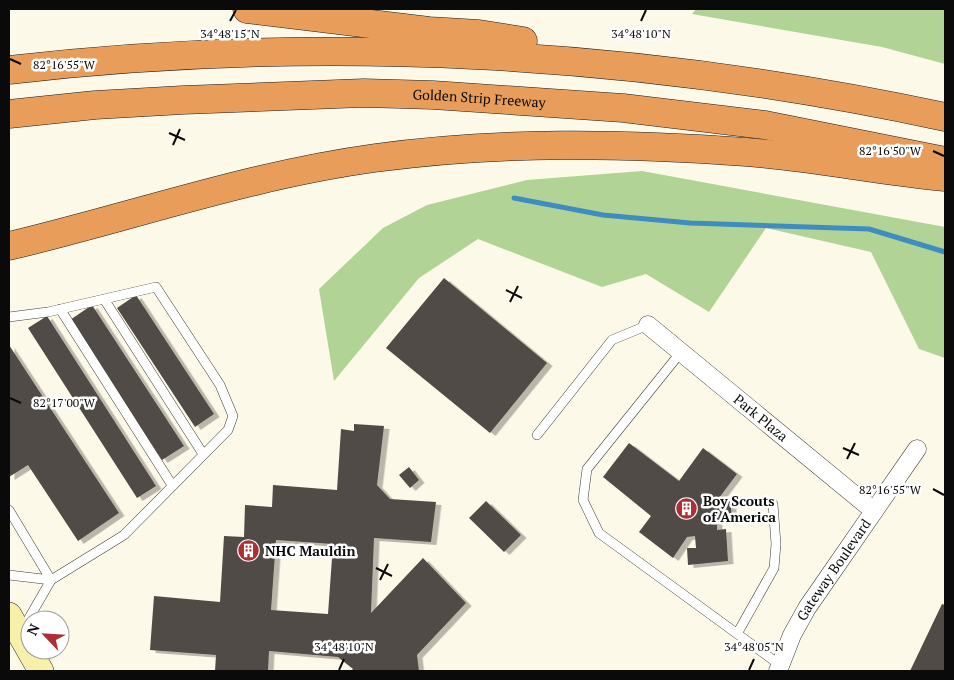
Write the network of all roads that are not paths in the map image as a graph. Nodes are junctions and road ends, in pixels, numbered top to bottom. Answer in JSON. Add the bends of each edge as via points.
{"nodes":[{"id":1,"x":247,"y":9,"type":"edge"},
{"id":2,"x":9,"y":70,"type":"edge"},
{"id":3,"x":687,"y":73,"type":"junction"},
{"id":4,"x":9,"y":114,"type":"edge"},
{"id":5,"x":945,"y":117,"type":"edge"},
{"id":6,"x":945,"y":161,"type":"edge"},
{"id":7,"x":945,"y":177,"type":"edge"},
{"id":8,"x":9,"y":246,"type":"edge"},
{"id":9,"x":104,"y":299,"type":"junction"},
{"id":10,"x":60,"y":309,"type":"junction"},
{"id":11,"x":9,"y":318,"type":"edge"},
{"id":12,"x":648,"y":325,"type":"joint"},
{"id":13,"x":681,"y":352,"type":"junction"},
{"id":14,"x":537,"y":435,"type":"dead end"},
{"id":15,"x":917,"y":449,"type":"dead end"},
{"id":16,"x":203,"y":454,"type":"junction"},
{"id":17,"x":172,"y":485,"type":"junction"},
{"id":18,"x":773,"y":504,"type":"dead end"},
{"id":19,"x":9,"y":510,"type":"edge"},
{"id":20,"x":874,"y":511,"type":"junction"},
{"id":21,"x":9,"y":575,"type":"edge"},
{"id":22,"x":51,"y":580,"type":"junction"},
{"id":23,"x":14,"y":625,"type":"edge"},
{"id":24,"x":737,"y":634,"type":"junction"},
{"id":25,"x":779,"y":668,"type":"edge"},
{"id":26,"x":41,"y":671,"type":"edge"}],
"edges":[{"from":1,"to":3,"type":"highway","via":[[498,37]]},
{"from":2,"to":3,"type":"highway","via":[[73,63],[276,52],[393,51],[478,54]]},
{"from":3,"to":5,"type":"highway","via":[[778,85]]},
{"from":4,"to":6,"type":"highway","name":"Golden Strip Freeway","via":[[183,100],[364,93],[433,95],[623,108],[765,125]]},
{"from":7,"to":8,"type":"highway","via":[[749,152],[630,144],[457,149],[376,158],[243,183],[88,228]]},
{"from":9,"to":10,"type":"lane"},
{"from":9,"to":16,"type":"lane"},
{"from":9,"to":16,"type":"lane","via":[[156,287],[220,385],[233,416],[228,430]]},
{"from":10,"to":11,"type":"lane"},
{"from":10,"to":17,"type":"lane"},
{"from":12,"to":13,"type":"street","name":"Park Plaza"},
{"from":12,"to":14,"type":"lane","via":[[612,340]]},
{"from":13,"to":20,"type":"street","name":"Park Plaza"},
{"from":13,"to":24,"type":"lane","via":[[587,470],[584,500],[599,533]]},
{"from":15,"to":20,"type":"street","name":"Gateway Boulevard"},
{"from":16,"to":17,"type":"lane"},
{"from":17,"to":22,"type":"lane","via":[[124,535]]},
{"from":18,"to":24,"type":"lane","via":[[774,568]]},
{"from":19,"to":22,"type":"lane"},
{"from":20,"to":25,"type":"street","name":"Gateway Boulevard","via":[[807,608]]},
{"from":21,"to":22,"type":"lane"},
{"from":22,"to":23,"type":"lane"},
{"from":23,"to":26,"type":"main road"},
{"from":24,"to":25,"type":"lane"}]}
